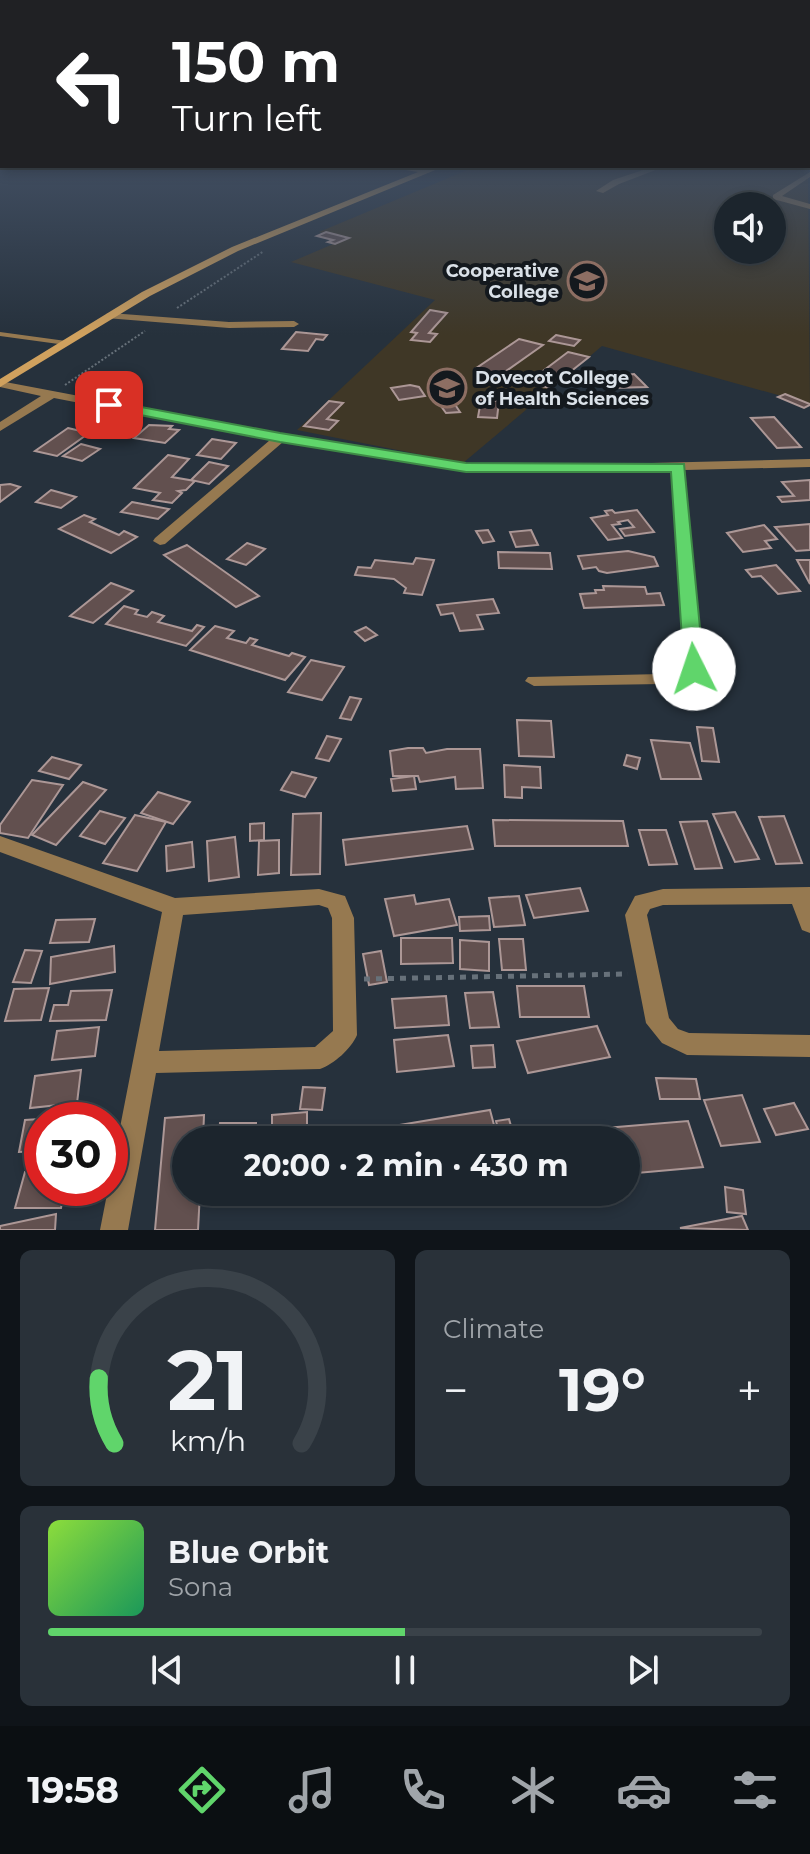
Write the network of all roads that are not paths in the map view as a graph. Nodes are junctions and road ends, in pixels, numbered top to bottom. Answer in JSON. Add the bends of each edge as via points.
{"nodes":[{"id":1,"x":305,"y":219,"type":"edge"},
{"id":2,"x":110,"y":316,"type":"junction"},
{"id":3,"x":294,"y":324,"type":"dead end"},
{"id":4,"x":0,"y":334,"type":"edge"},
{"id":5,"x":66,"y":343,"type":"junction"},
{"id":6,"x":0,"y":384,"type":"edge"},
{"id":7,"x":52,"y":394,"type":"junction"},
{"id":8,"x":0,"y":427,"type":"edge"},
{"id":9,"x":280,"y":438,"type":"junction"},
{"id":10,"x":810,"y":463,"type":"edge"},
{"id":11,"x":678,"y":467,"type":"junction"},
{"id":12,"x":160,"y":541,"type":"dead end"},
{"id":13,"x":534,"y":681,"type":"dead end"},
{"id":14,"x":0,"y":844,"type":"edge"},
{"id":15,"x":805,"y":895,"type":"edge"},
{"id":16,"x":174,"y":907,"type":"junction"},
{"id":17,"x":810,"y":924,"type":"edge"},
{"id":18,"x":810,"y":1046,"type":"edge"},
{"id":19,"x":147,"y":1062,"type":"junction"},
{"id":20,"x":114,"y":1230,"type":"edge"}],
"edges":[{"from":1,"to":2,"type":"main road","via":[[160,286]]},
{"from":2,"to":3,"type":"street"},
{"from":2,"to":5,"type":"main road"},
{"from":4,"to":5,"type":"lane"},
{"from":5,"to":6,"type":"main road"},
{"from":6,"to":7,"type":"street"},
{"from":7,"to":8,"type":"street"},
{"from":7,"to":9,"type":"street"},
{"from":9,"to":11,"type":"street","via":[[466,467]]},
{"from":9,"to":12,"type":"street"},
{"from":10,"to":11,"type":"street"},
{"from":11,"to":13,"type":"street","via":[[694,669],[662,679]]},
{"from":14,"to":16,"type":"street"},
{"from":15,"to":17,"type":"street"},
{"from":15,"to":18,"type":"street","via":[[663,897],[643,902],[636,915],[658,1023],[670,1036],[687,1044]]},
{"from":16,"to":19,"type":"street"},
{"from":16,"to":19,"type":"street","via":[[319,897],[337,902],[343,918],[345,1035],[320,1058]]},
{"from":19,"to":20,"type":"street"}]}
